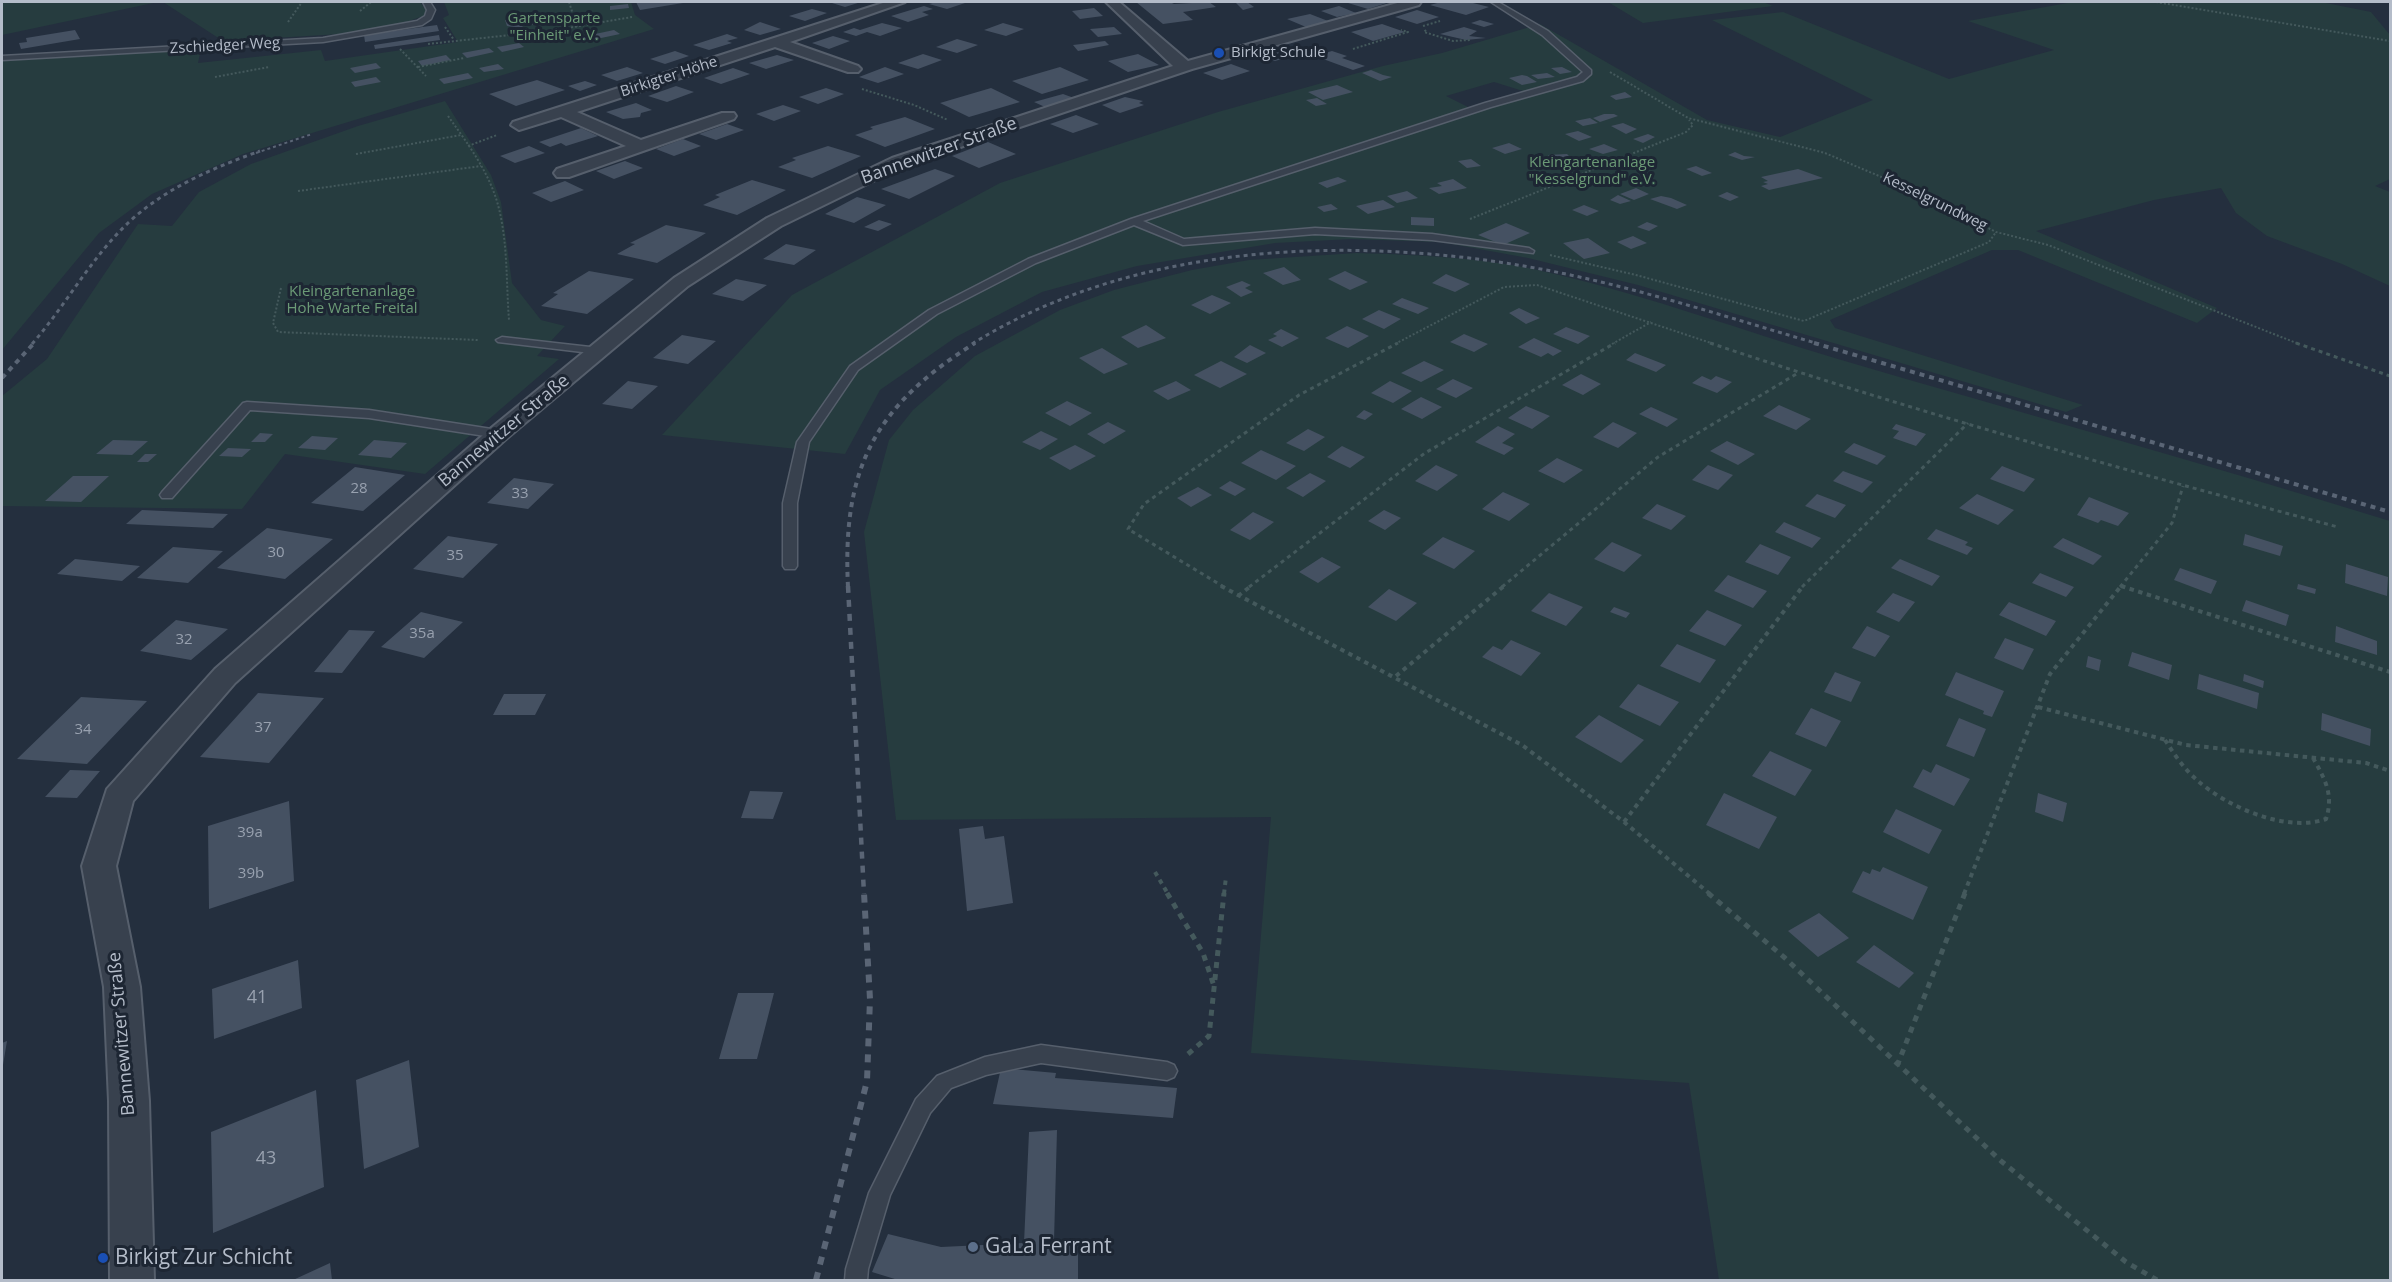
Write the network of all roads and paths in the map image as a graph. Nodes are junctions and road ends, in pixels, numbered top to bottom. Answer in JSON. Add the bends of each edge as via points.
{"nodes":[{"id":1,"x":302,"y":2,"type":"edge"},
{"id":2,"x":427,"y":2,"type":"edge"},
{"id":3,"x":569,"y":2,"type":"edge"},
{"id":4,"x":898,"y":2,"type":"edge"},
{"id":5,"x":1112,"y":2,"type":"edge"},
{"id":6,"x":1414,"y":2,"type":"edge"},
{"id":7,"x":1494,"y":2,"type":"edge"},
{"id":8,"x":2156,"y":2,"type":"edge"},
{"id":9,"x":632,"y":17,"type":"dead end"},
{"id":10,"x":1440,"y":21,"type":"dead end"},
{"id":11,"x":286,"y":25,"type":"dead end"},
{"id":12,"x":577,"y":27,"type":"junction"},
{"id":13,"x":1418,"y":27,"type":"dead end"},
{"id":14,"x":1426,"y":30,"type":"dead end"},
{"id":15,"x":1470,"y":40,"type":"dead end"},
{"id":16,"x":2391,"y":41,"type":"edge"},
{"id":17,"x":776,"y":42,"type":"junction"},
{"id":18,"x":421,"y":45,"type":"dead end"},
{"id":19,"x":411,"y":47,"type":"dead end"},
{"id":20,"x":400,"y":49,"type":"junction"},
{"id":21,"x":394,"y":50,"type":"dead end"},
{"id":22,"x":2,"y":58,"type":"edge"},
{"id":23,"x":464,"y":58,"type":"dead end"},
{"id":24,"x":1187,"y":66,"type":"junction"},
{"id":25,"x":418,"y":67,"type":"junction"},
{"id":26,"x":1603,"y":68,"type":"dead end"},
{"id":27,"x":853,"y":69,"type":"dead end"},
{"id":28,"x":426,"y":76,"type":"dead end"},
{"id":29,"x":861,"y":88,"type":"dead end"},
{"id":30,"x":562,"y":111,"type":"junction"},
{"id":31,"x":448,"y":116,"type":"dead end"},
{"id":32,"x":728,"y":116,"type":"dead end"},
{"id":33,"x":1688,"y":118,"type":"junction"},
{"id":34,"x":952,"y":122,"type":"dead end"},
{"id":35,"x":519,"y":125,"type":"joint"},
{"id":36,"x":461,"y":135,"type":"junction"},
{"id":37,"x":468,"y":146,"type":"junction"},
{"id":38,"x":640,"y":146,"type":"junction"},
{"id":39,"x":356,"y":154,"type":"dead end"},
{"id":40,"x":481,"y":166,"type":"junction"},
{"id":41,"x":563,"y":173,"type":"dead end"},
{"id":42,"x":298,"y":191,"type":"dead end"},
{"id":43,"x":1468,"y":220,"type":"dead end"},
{"id":44,"x":1134,"y":221,"type":"junction"},
{"id":45,"x":1996,"y":232,"type":"junction"},
{"id":46,"x":1529,"y":251,"type":"joint"},
{"id":47,"x":281,"y":288,"type":"dead end"},
{"id":48,"x":1650,"y":322,"type":"junction"},
{"id":49,"x":507,"y":341,"type":"junction"},
{"id":50,"x":599,"y":351,"type":"junction"},
{"id":51,"x":1799,"y":373,"type":"junction"},
{"id":52,"x":2391,"y":376,"type":"edge"},
{"id":53,"x":1968,"y":423,"type":"junction"},
{"id":54,"x":498,"y":434,"type":"junction"},
{"id":55,"x":2183,"y":486,"type":"junction"},
{"id":56,"x":167,"y":495,"type":"dead end"},
{"id":57,"x":2338,"y":527,"type":"dead end"},
{"id":58,"x":790,"y":566,"type":"dead end"},
{"id":59,"x":2121,"y":586,"type":"junction"},
{"id":60,"x":1238,"y":596,"type":"junction"},
{"id":61,"x":2391,"y":672,"type":"edge"},
{"id":62,"x":1396,"y":675,"type":"junction"},
{"id":63,"x":2038,"y":707,"type":"junction"},
{"id":64,"x":2164,"y":739,"type":"junction"},
{"id":65,"x":2313,"y":758,"type":"junction"},
{"id":66,"x":2391,"y":771,"type":"edge"},
{"id":67,"x":1624,"y":822,"type":"junction"},
{"id":68,"x":1155,"y":872,"type":"dead end"},
{"id":69,"x":1226,"y":877,"type":"dead end"},
{"id":70,"x":1214,"y":987,"type":"junction"},
{"id":71,"x":1897,"y":1066,"type":"junction"},
{"id":72,"x":1167,"y":1071,"type":"joint"},
{"id":73,"x":132,"y":1281,"type":"edge"},
{"id":74,"x":856,"y":1281,"type":"edge"},
{"id":75,"x":2157,"y":1281,"type":"edge"}],
"edges":[{"from":1,"to":11,"type":"path"},
{"from":2,"to":22,"type":"lane","name":"Zschiedger Weg","via":[[431,10],[419,22],[323,40]]},
{"from":3,"to":12,"type":"path"},
{"from":4,"to":17,"type":"street","name":"Birkigter Höhe"},
{"from":5,"to":24,"type":"street"},
{"from":6,"to":24,"type":"street","name":"Bannewitzer Straße"},
{"from":7,"to":44,"type":"lane","via":[[1545,33],[1588,72],[1580,79],[1488,105]]},
{"from":8,"to":16,"type":"path"},
{"from":9,"to":12,"type":"path"},
{"from":10,"to":13,"type":"path"},
{"from":12,"to":18,"type":"path"},
{"from":14,"to":15,"type":"path","via":[[1453,41]]},
{"from":17,"to":27,"type":"street"},
{"from":17,"to":30,"type":"street","name":"Birkigter Höhe"},
{"from":19,"to":20,"type":"path"},
{"from":20,"to":21,"type":"path"},
{"from":20,"to":25,"type":"path"},
{"from":23,"to":25,"type":"path"},
{"from":24,"to":50,"type":"street","name":"Bannewitzer Straße","via":[[898,162],[843,187],[774,222],[681,282]]},
{"from":25,"to":28,"type":"path"},
{"from":26,"to":33,"type":"path","name":"Kesselgrundweg"},
{"from":29,"to":34,"type":"path"},
{"from":30,"to":35,"type":"street","name":"Birkigter Höhe"},
{"from":30,"to":38,"type":"street"},
{"from":31,"to":36,"type":"path"},
{"from":32,"to":38,"type":"street"},
{"from":33,"to":43,"type":"path","via":[[1693,125],[1686,132]]},
{"from":33,"to":45,"type":"path","name":"Kesselgrundweg","via":[[1834,156],[1926,195]]},
{"from":35,"to":37,"type":"path"},
{"from":36,"to":37,"type":"path"},
{"from":36,"to":39,"type":"path"},
{"from":37,"to":40,"type":"path"},
{"from":38,"to":41,"type":"street"},
{"from":40,"to":42,"type":"path"},
{"from":40,"to":49,"type":"path","via":[[502,226]]},
{"from":44,"to":46,"type":"lane","via":[[1184,242],[1315,231],[1432,237]]},
{"from":44,"to":58,"type":"lane","via":[[1032,261],[933,312],[854,368],[803,442],[789,503]]},
{"from":45,"to":46,"type":"path","via":[[1989,242],[1804,321],[1636,275]]},
{"from":45,"to":52,"type":"path","name":"Kesselgrundweg","via":[[2048,245],[2321,354]]},
{"from":47,"to":49,"type":"path","via":[[273,323],[278,332]]},
{"from":48,"to":51,"type":"path"},
{"from":48,"to":60,"type":"path","via":[[1425,453]]},
{"from":48,"to":60,"type":"path","via":[[1537,285],[1504,287],[1299,395],[1144,504],[1128,529]]},
{"from":49,"to":50,"type":"lane"},
{"from":50,"to":54,"type":"street","name":"Bannewitzer Straße"},
{"from":51,"to":53,"type":"path"},
{"from":51,"to":62,"type":"path","via":[[1658,457]]},
{"from":53,"to":55,"type":"path"},
{"from":53,"to":67,"type":"path","via":[[1803,586]]},
{"from":54,"to":56,"type":"lane","via":[[369,414],[248,406]]},
{"from":54,"to":73,"type":"street","name":"Bannewitzer Straße","via":[[225,676],[118,797],[99,866],[122,987],[129,1101]]},
{"from":55,"to":57,"type":"path"},
{"from":55,"to":59,"type":"path","via":[[2172,523]]},
{"from":59,"to":61,"type":"path"},
{"from":59,"to":63,"type":"path","via":[[2050,674]]},
{"from":60,"to":62,"type":"path"},
{"from":62,"to":67,"type":"path","via":[[1522,746]]},
{"from":63,"to":64,"type":"path"},
{"from":63,"to":71,"type":"path"},
{"from":64,"to":65,"type":"path","via":[[2186,745]]},
{"from":64,"to":65,"type":"path","via":[[2198,782],[2244,808],[2280,821],[2308,825],[2326,819],[2332,804],[2327,782]]},
{"from":65,"to":66,"type":"path","via":[[2366,763]]},
{"from":67,"to":71,"type":"path","via":[[1785,958]]},
{"from":68,"to":70,"type":"path","via":[[1203,953]]},
{"from":69,"to":70,"type":"path"},
{"from":70,"to":72,"type":"path","via":[[1209,1036]]},
{"from":71,"to":75,"type":"path","via":[[2001,1161],[2126,1262]]},
{"from":72,"to":74,"type":"lane","via":[[1041,1054],[985,1066],[944,1082],[922,1107],[880,1193]]}]}
